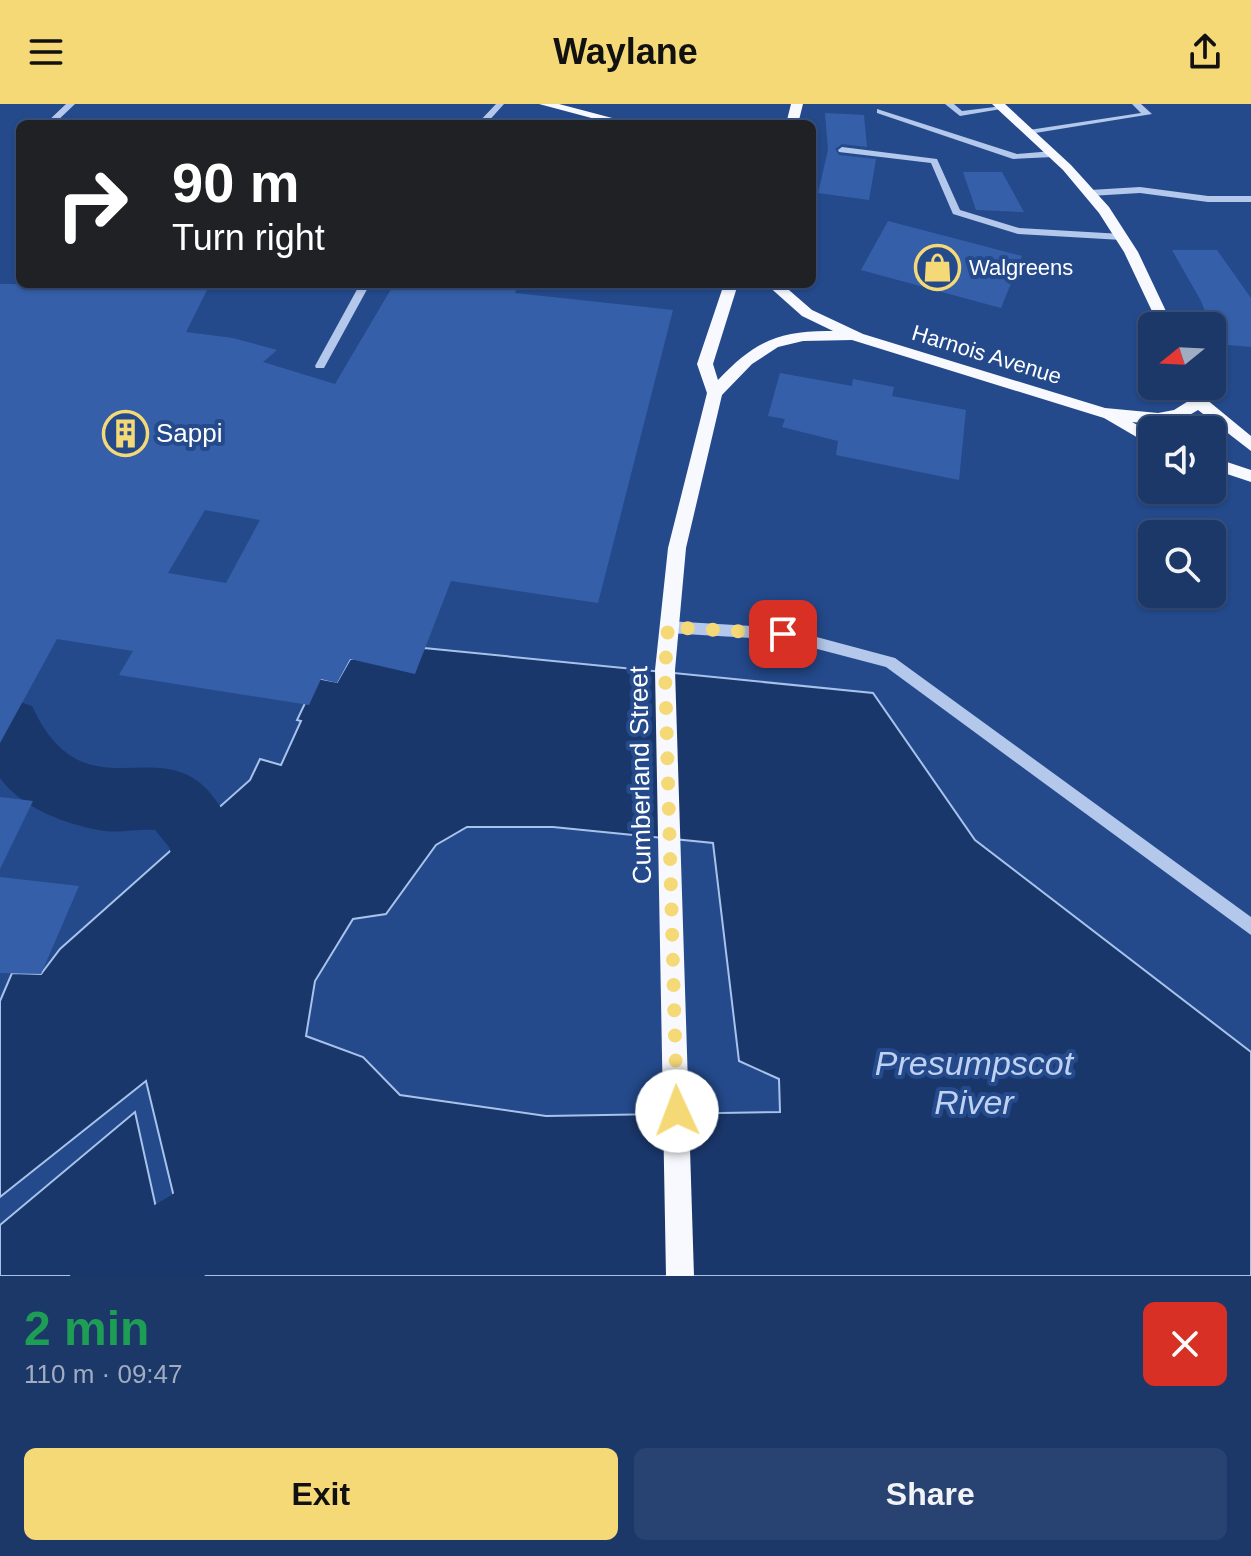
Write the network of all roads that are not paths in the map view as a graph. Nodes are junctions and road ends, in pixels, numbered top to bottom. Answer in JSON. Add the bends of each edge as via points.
{"nodes":[{"id":1,"x":71,"y":104,"type":"edge"},
{"id":2,"x":500,"y":104,"type":"edge"},
{"id":3,"x":545,"y":104,"type":"edge"},
{"id":4,"x":949,"y":104,"type":"edge"},
{"id":5,"x":1136,"y":104,"type":"edge"},
{"id":6,"x":1001,"y":106,"type":"edge"},
{"id":7,"x":880,"y":111,"type":"dead end"},
{"id":8,"x":53,"y":120,"type":"edge"},
{"id":9,"x":485,"y":120,"type":"edge"},
{"id":10,"x":612,"y":120,"type":"edge"},
{"id":11,"x":1029,"y":132,"type":"junction"},
{"id":12,"x":842,"y":150,"type":"dead end"},
{"id":13,"x":1053,"y":154,"type":"junction"},
{"id":14,"x":1090,"y":193,"type":"junction"},
{"id":15,"x":1251,"y":199,"type":"edge"},
{"id":16,"x":1122,"y":237,"type":"junction"},
{"id":17,"x":363,"y":288,"type":"edge"},
{"id":18,"x":730,"y":288,"type":"edge"},
{"id":19,"x":778,"y":288,"type":"edge"},
{"id":20,"x":1160,"y":312,"type":"edge"},
{"id":21,"x":858,"y":337,"type":"junction"},
{"id":22,"x":320,"y":366,"type":"dead end"},
{"id":23,"x":715,"y":393,"type":"junction"},
{"id":24,"x":1199,"y":402,"type":"joint"},
{"id":25,"x":1104,"y":413,"type":"junction"},
{"id":26,"x":1138,"y":432,"type":"edge"},
{"id":27,"x":1251,"y":445,"type":"edge"},
{"id":28,"x":1226,"y":468,"type":"edge"},
{"id":29,"x":1251,"y":476,"type":"edge"},
{"id":30,"x":668,"y":627,"type":"junction"},
{"id":31,"x":1251,"y":927,"type":"edge"},
{"id":32,"x":680,"y":1276,"type":"edge"}],
"edges":[{"from":1,"to":8,"type":"lane"},
{"from":2,"to":9,"type":"lane"},
{"from":3,"to":10,"type":"main road"},
{"from":4,"to":6,"type":"lane","via":[[960,114]]},
{"from":5,"to":11,"type":"lane","via":[[1148,114]]},
{"from":6,"to":11,"type":"main road"},
{"from":7,"to":13,"type":"lane","via":[[1016,157]]},
{"from":11,"to":13,"type":"main road"},
{"from":12,"to":16,"type":"lane","via":[[934,161],[956,212],[1018,231]]},
{"from":13,"to":14,"type":"main road"},
{"from":14,"to":15,"type":"lane","via":[[1140,190]]},
{"from":14,"to":16,"type":"main road"},
{"from":16,"to":20,"type":"main road"},
{"from":17,"to":22,"type":"lane"},
{"from":18,"to":23,"type":"main road","name":"Cumberland Street","via":[[705,364]]},
{"from":19,"to":21,"type":"main road","name":"Harnois Avenue","via":[[807,313]]},
{"from":21,"to":23,"type":"main road","name":"Harnois Avenue","via":[[810,335],[767,343]]},
{"from":21,"to":25,"type":"main road","name":"Harnois Avenue"},
{"from":23,"to":30,"type":"main road","name":"Cumberland Street","via":[[677,548]]},
{"from":24,"to":25,"type":"main road","name":"Harnois Avenue","via":[[1158,419]]},
{"from":24,"to":27,"type":"main road"},
{"from":25,"to":26,"type":"main road","name":"Harnois Avenue"},
{"from":28,"to":29,"type":"main road"},
{"from":30,"to":31,"type":"lane","via":[[783,634],[890,662]]},
{"from":30,"to":32,"type":"main road","name":"Cumberland Street"}]}
